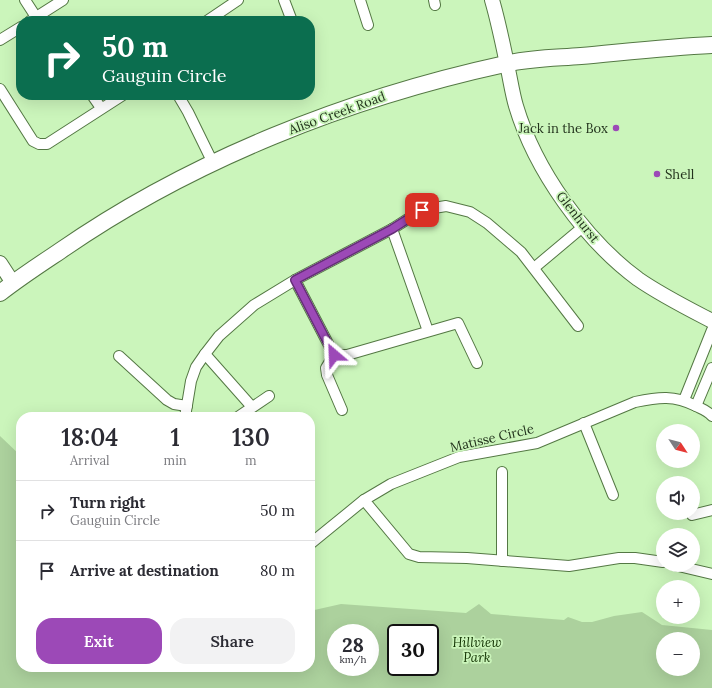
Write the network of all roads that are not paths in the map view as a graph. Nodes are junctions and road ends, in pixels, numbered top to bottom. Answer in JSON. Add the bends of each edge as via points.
{"nodes":[{"id":1,"x":25,"y":0,"type":"edge"},
{"id":2,"x":63,"y":0,"type":"edge"},
{"id":3,"x":238,"y":0,"type":"edge"},
{"id":4,"x":284,"y":0,"type":"edge"},
{"id":5,"x":360,"y":0,"type":"edge"},
{"id":6,"x":492,"y":0,"type":"edge"},
{"id":7,"x":32,"y":16,"type":"edge"},
{"id":8,"x":38,"y":16,"type":"edge"},
{"id":9,"x":214,"y":16,"type":"edge"},
{"id":10,"x":290,"y":16,"type":"edge"},
{"id":11,"x":368,"y":25,"type":"dead end"},
{"id":12,"x":16,"y":30,"type":"edge"},
{"id":13,"x":0,"y":40,"type":"edge"},
{"id":14,"x":712,"y":45,"type":"edge"},
{"id":15,"x":507,"y":63,"type":"junction"},
{"id":16,"x":0,"y":89,"type":"edge"},
{"id":17,"x":95,"y":100,"type":"edge"},
{"id":18,"x":114,"y":100,"type":"edge"},
{"id":19,"x":181,"y":100,"type":"edge"},
{"id":20,"x":101,"y":108,"type":"junction"},
{"id":21,"x":213,"y":163,"type":"junction"},
{"id":22,"x":584,"y":226,"type":"junction"},
{"id":23,"x":392,"y":229,"type":"junction"},
{"id":24,"x":0,"y":263,"type":"edge"},
{"id":25,"x":534,"y":268,"type":"junction"},
{"id":26,"x":295,"y":280,"type":"junction"},
{"id":27,"x":13,"y":283,"type":"junction"},
{"id":28,"x":0,"y":293,"type":"edge"},
{"id":29,"x":712,"y":321,"type":"edge"},
{"id":30,"x":578,"y":326,"type":"dead end"},
{"id":31,"x":712,"y":330,"type":"edge"},
{"id":32,"x":428,"y":331,"type":"junction"},
{"id":33,"x":205,"y":354,"type":"junction"},
{"id":34,"x":334,"y":355,"type":"junction"},
{"id":35,"x":119,"y":356,"type":"dead end"},
{"id":36,"x":477,"y":363,"type":"dead end"},
{"id":37,"x":712,"y":368,"type":"edge"},
{"id":38,"x":269,"y":396,"type":"dead end"},
{"id":39,"x":684,"y":400,"type":"junction"},
{"id":40,"x":187,"y":406,"type":"junction"},
{"id":41,"x":696,"y":406,"type":"junction"},
{"id":42,"x":252,"y":407,"type":"junction"},
{"id":43,"x":342,"y":410,"type":"dead end"},
{"id":44,"x":186,"y":412,"type":"edge"},
{"id":45,"x":245,"y":412,"type":"edge"},
{"id":46,"x":712,"y":416,"type":"edge"},
{"id":47,"x":584,"y":423,"type":"junction"},
{"id":48,"x":502,"y":472,"type":"dead end"},
{"id":49,"x":613,"y":495,"type":"dead end"},
{"id":50,"x":364,"y":500,"type":"junction"},
{"id":51,"x":712,"y":510,"type":"edge"},
{"id":52,"x":700,"y":513,"type":"edge"},
{"id":53,"x":315,"y":540,"type":"edge"},
{"id":54,"x":502,"y":561,"type":"junction"},
{"id":55,"x":656,"y":561,"type":"edge"},
{"id":56,"x":700,"y":571,"type":"edge"},
{"id":57,"x":712,"y":574,"type":"edge"}],
"edges":[{"from":1,"to":7,"type":"street"},
{"from":2,"to":8,"type":"street"},
{"from":3,"to":9,"type":"street"},
{"from":4,"to":10,"type":"street"},
{"from":5,"to":11,"type":"street"},
{"from":6,"to":15,"type":"street","name":"Glenhurst"},
{"from":12,"to":13,"type":"street"},
{"from":14,"to":15,"type":"main road","name":"Aliso Creek Road","via":[[666,47]]},
{"from":15,"to":21,"type":"main road","name":"Aliso Creek Road","via":[[399,90],[287,131]]},
{"from":15,"to":22,"type":"street","name":"Glenhurst","via":[[516,106],[533,150],[568,208]]},
{"from":16,"to":20,"type":"street","via":[[33,141],[39,144],[47,144]]},
{"from":17,"to":20,"type":"street"},
{"from":18,"to":20,"type":"street"},
{"from":19,"to":21,"type":"street"},
{"from":21,"to":27,"type":"main road","name":"Aliso Creek Road","via":[[129,206]]},
{"from":22,"to":25,"type":"street"},
{"from":22,"to":29,"type":"street","name":"Glenhurst","via":[[617,262],[638,279]]},
{"from":23,"to":25,"type":"street","via":[[422,210],[446,206],[470,212],[521,252]]},
{"from":23,"to":26,"type":"street"},
{"from":23,"to":32,"type":"street"},
{"from":24,"to":27,"type":"street"},
{"from":25,"to":30,"type":"street"},
{"from":26,"to":33,"type":"street","via":[[254,305],[219,336]]},
{"from":26,"to":34,"type":"street"},
{"from":27,"to":28,"type":"main road","name":"Aliso Creek Road"},
{"from":31,"to":39,"type":"street"},
{"from":32,"to":34,"type":"street","via":[[347,355]]},
{"from":32,"to":36,"type":"street","via":[[458,322]]},
{"from":33,"to":40,"type":"street","via":[[196,367],[191,381]]},
{"from":33,"to":42,"type":"street"},
{"from":34,"to":43,"type":"street","via":[[326,368],[327,375]]},
{"from":35,"to":40,"type":"street","via":[[166,400]]},
{"from":37,"to":41,"type":"street"},
{"from":38,"to":42,"type":"street"},
{"from":39,"to":41,"type":"street","name":"Matisse Circle"},
{"from":39,"to":47,"type":"street","name":"Matisse Circle","via":[[649,399],[635,402]]},
{"from":40,"to":44,"type":"street"},
{"from":41,"to":46,"type":"street","name":"Matisse Circle"},
{"from":42,"to":45,"type":"street"},
{"from":47,"to":49,"type":"street"},
{"from":47,"to":50,"type":"street","name":"Matisse Circle","via":[[537,443],[459,457],[391,484]]},
{"from":48,"to":54,"type":"street"},
{"from":50,"to":53,"type":"street","name":"Matisse Circle"},
{"from":50,"to":54,"type":"street","via":[[409,554],[419,557]]},
{"from":51,"to":52,"type":"street"},
{"from":54,"to":55,"type":"street","via":[[569,566],[619,558]]},
{"from":56,"to":57,"type":"street"}]}
